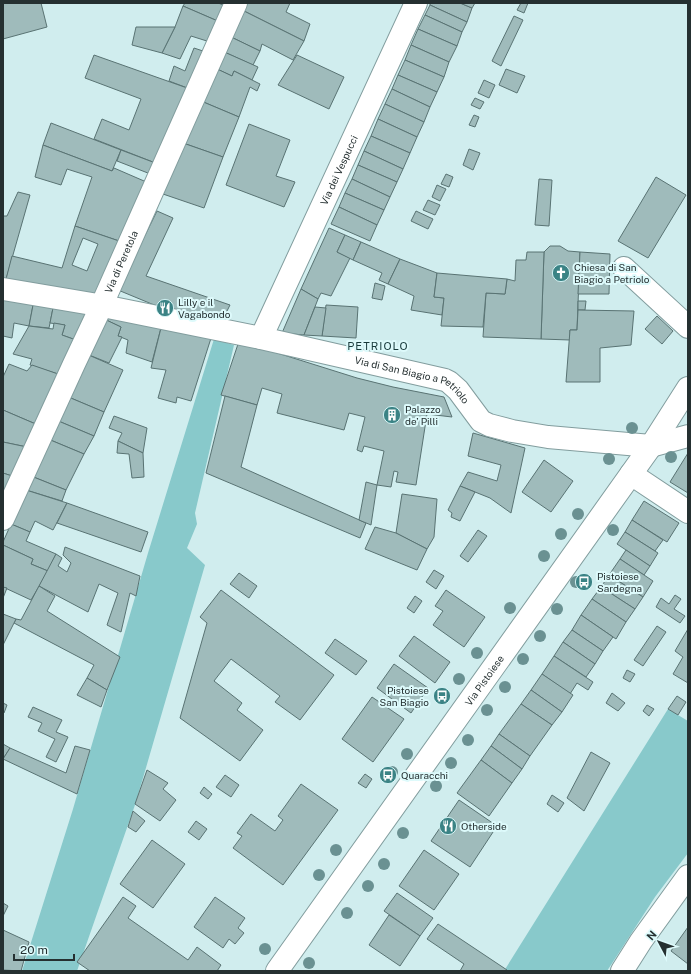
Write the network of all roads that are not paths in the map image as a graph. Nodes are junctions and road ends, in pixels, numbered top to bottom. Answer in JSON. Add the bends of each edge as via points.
{"nodes":[{"id":1,"x":236,"y":3,"type":"edge"},
{"id":2,"x":416,"y":3,"type":"edge"},
{"id":3,"x":624,"y":268,"type":"dead end"},
{"id":4,"x":3,"y":289,"type":"edge"},
{"id":5,"x":102,"y":306,"type":"junction"},
{"id":6,"x":688,"y":327,"type":"edge"},
{"id":7,"x":261,"y":338,"type":"junction"},
{"id":8,"x":688,"y":388,"type":"edge"},
{"id":9,"x":688,"y":436,"type":"edge"},
{"id":10,"x":651,"y":446,"type":"junction"},
{"id":11,"x":631,"y":474,"type":"junction"},
{"id":12,"x":688,"y":512,"type":"edge"},
{"id":13,"x":3,"y":519,"type":"edge"},
{"id":14,"x":688,"y":876,"type":"edge"},
{"id":15,"x":277,"y":971,"type":"edge"},
{"id":16,"x":622,"y":971,"type":"edge"}],
"edges":[{"from":1,"to":5,"type":"street","name":"Via di Peretola"},
{"from":2,"to":7,"type":"street","name":"Via dei Vespucci"},
{"from":3,"to":6,"type":"street"},
{"from":4,"to":5,"type":"street","name":"Via di San Biagio a Petriolo"},
{"from":5,"to":7,"type":"street","name":"Via di San Biagio a Petriolo"},
{"from":5,"to":13,"type":"street","name":"Via di Peretola"},
{"from":7,"to":10,"type":"street","name":"Via di San Biagio a Petriolo","via":[[445,380],[458,390],[480,421],[489,425],[548,437]]},
{"from":8,"to":10,"type":"street","name":"Via Pistoiese"},
{"from":9,"to":10,"type":"street","name":"Via di San Biagio a Petriolo"},
{"from":10,"to":11,"type":"street","name":"Via Pistoiese"},
{"from":11,"to":12,"type":"street"},
{"from":11,"to":15,"type":"street","name":"Via Pistoiese"},
{"from":14,"to":16,"type":"street"}]}
